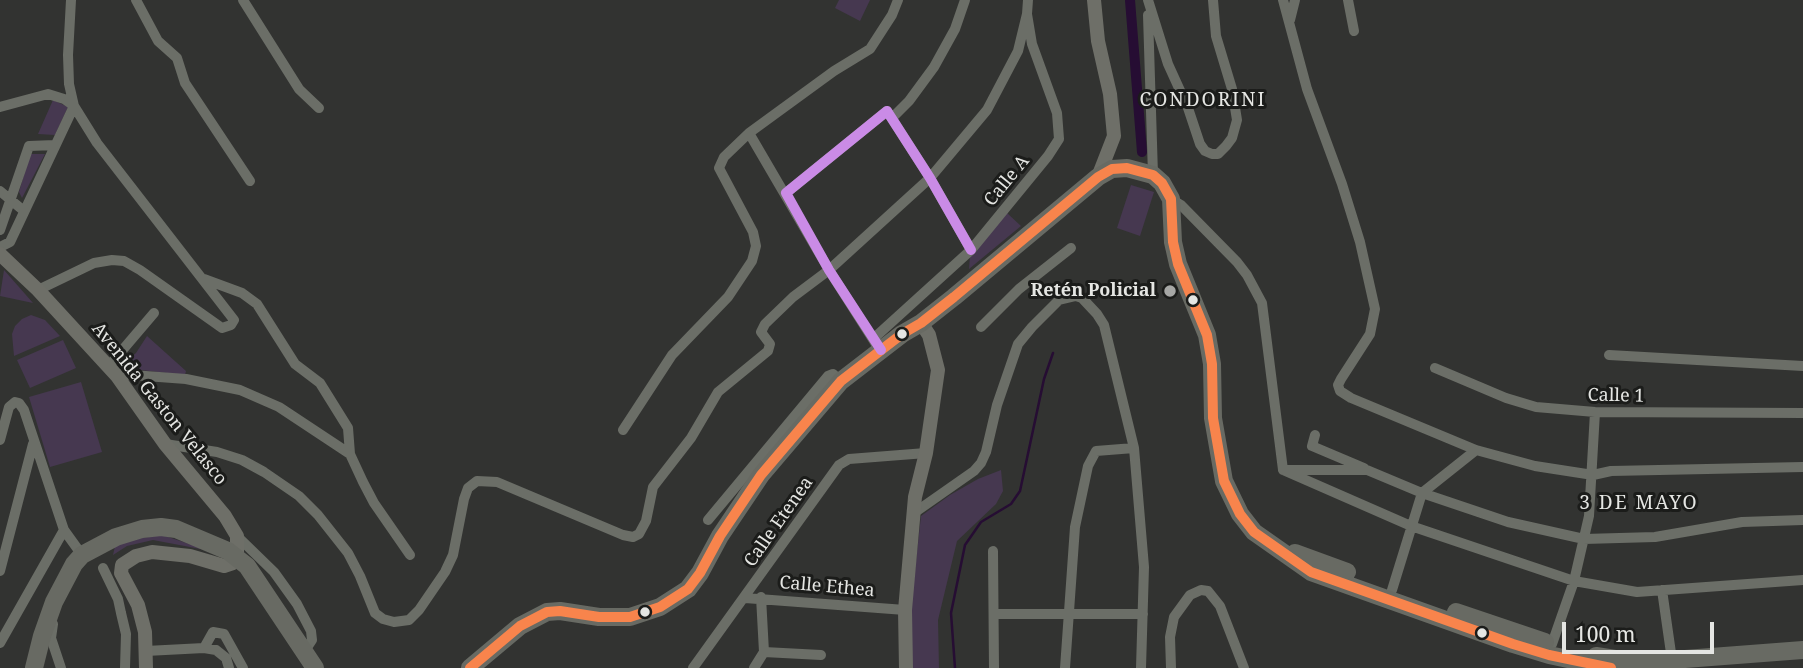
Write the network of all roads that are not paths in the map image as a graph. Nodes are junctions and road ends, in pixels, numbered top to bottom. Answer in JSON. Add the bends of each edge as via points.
{"nodes":[{"id":1,"x":71,"y":0,"type":"edge"},
{"id":2,"x":136,"y":0,"type":"edge"},
{"id":3,"x":243,"y":0,"type":"edge"},
{"id":4,"x":898,"y":0,"type":"edge"},
{"id":5,"x":965,"y":0,"type":"edge"},
{"id":6,"x":1028,"y":0,"type":"edge"},
{"id":7,"x":1094,"y":0,"type":"edge"},
{"id":8,"x":1148,"y":0,"type":"edge"},
{"id":9,"x":1213,"y":0,"type":"edge"},
{"id":10,"x":1283,"y":0,"type":"edge"},
{"id":11,"x":1295,"y":0,"type":"edge"},
{"id":12,"x":1348,"y":0,"type":"edge"},
{"id":13,"x":1027,"y":14,"type":"junction"},
{"id":14,"x":1290,"y":21,"type":"junction"},
{"id":15,"x":1354,"y":31,"type":"dead end"},
{"id":16,"x":74,"y":106,"type":"junction"},
{"id":17,"x":0,"y":107,"type":"edge"},
{"id":18,"x":319,"y":108,"type":"dead end"},
{"id":19,"x":891,"y":118,"type":"junction"},
{"id":20,"x":749,"y":134,"type":"junction"},
{"id":21,"x":55,"y":145,"type":"junction"},
{"id":22,"x":1150,"y":174,"type":"junction"},
{"id":23,"x":1098,"y":177,"type":"junction"},
{"id":24,"x":930,"y":178,"type":"junction"},
{"id":25,"x":250,"y":181,"type":"dead end"},
{"id":26,"x":0,"y":191,"type":"edge"},
{"id":27,"x":786,"y":193,"type":"junction"},
{"id":28,"x":1171,"y":199,"type":"junction"},
{"id":29,"x":10,"y":200,"type":"junction"},
{"id":30,"x":24,"y":211,"type":"junction"},
{"id":31,"x":0,"y":230,"type":"edge"},
{"id":32,"x":0,"y":247,"type":"edge"},
{"id":33,"x":1071,"y":248,"type":"dead end"},
{"id":34,"x":971,"y":250,"type":"junction"},
{"id":35,"x":0,"y":254,"type":"edge"},
{"id":36,"x":829,"y":270,"type":"junction"},
{"id":37,"x":204,"y":279,"type":"junction"},
{"id":38,"x":38,"y":290,"type":"junction"},
{"id":39,"x":154,"y":313,"type":"dead end"},
{"id":40,"x":921,"y":324,"type":"junction"},
{"id":41,"x":981,"y":327,"type":"dead end"},
{"id":42,"x":877,"y":345,"type":"junction"},
{"id":43,"x":1609,"y":355,"type":"dead end"},
{"id":44,"x":1803,"y":366,"type":"edge"},
{"id":45,"x":1435,"y":368,"type":"dead end"},
{"id":46,"x":112,"y":372,"type":"junction"},
{"id":47,"x":841,"y":381,"type":"junction"},
{"id":48,"x":1595,"y":412,"type":"junction"},
{"id":49,"x":1803,"y":412,"type":"edge"},
{"id":50,"x":623,"y":430,"type":"dead end"},
{"id":51,"x":1315,"y":435,"type":"dead end"},
{"id":52,"x":0,"y":440,"type":"edge"},
{"id":53,"x":33,"y":444,"type":"junction"},
{"id":54,"x":164,"y":444,"type":"junction"},
{"id":55,"x":1134,"y":448,"type":"junction"},
{"id":56,"x":1476,"y":450,"type":"junction"},
{"id":57,"x":926,"y":453,"type":"junction"},
{"id":58,"x":351,"y":454,"type":"junction"},
{"id":59,"x":1803,"y":467,"type":"edge"},
{"id":60,"x":1283,"y":470,"type":"junction"},
{"id":61,"x":1367,"y":470,"type":"junction"},
{"id":62,"x":1593,"y":475,"type":"junction"},
{"id":63,"x":1422,"y":493,"type":"junction"},
{"id":64,"x":914,"y":513,"type":"junction"},
{"id":65,"x":708,"y":520,"type":"dead end"},
{"id":66,"x":1803,"y":520,"type":"edge"},
{"id":67,"x":1411,"y":526,"type":"junction"},
{"id":68,"x":64,"y":530,"type":"junction"},
{"id":69,"x":237,"y":536,"type":"junction"},
{"id":70,"x":1584,"y":539,"type":"junction"},
{"id":71,"x":993,"y":551,"type":"dead end"},
{"id":72,"x":82,"y":555,"type":"junction"},
{"id":73,"x":410,"y":555,"type":"dead end"},
{"id":74,"x":237,"y":558,"type":"junction"},
{"id":75,"x":103,"y":568,"type":"dead end"},
{"id":76,"x":0,"y":571,"type":"edge"},
{"id":77,"x":1803,"y":580,"type":"edge"},
{"id":78,"x":1574,"y":581,"type":"junction"},
{"id":79,"x":1662,"y":590,"type":"junction"},
{"id":80,"x":1390,"y":594,"type":"junction"},
{"id":81,"x":133,"y":596,"type":"junction"},
{"id":82,"x":761,"y":597,"type":"junction"},
{"id":83,"x":745,"y":598,"type":"junction"},
{"id":84,"x":905,"y":610,"type":"junction"},
{"id":85,"x":121,"y":613,"type":"junction"},
{"id":86,"x":995,"y":614,"type":"junction"},
{"id":87,"x":1143,"y":614,"type":"junction"},
{"id":88,"x":1069,"y":615,"type":"junction"},
{"id":89,"x":48,"y":617,"type":"junction"},
{"id":90,"x":0,"y":643,"type":"edge"},
{"id":91,"x":204,"y":648,"type":"junction"},
{"id":92,"x":302,"y":650,"type":"junction"},
{"id":93,"x":1550,"y":650,"type":"junction"},
{"id":94,"x":1803,"y":650,"type":"edge"},
{"id":95,"x":146,"y":651,"type":"junction"},
{"id":96,"x":764,"y":652,"type":"junction"},
{"id":97,"x":821,"y":655,"type":"dead end"},
{"id":98,"x":1803,"y":661,"type":"edge"},
{"id":99,"x":1672,"y":664,"type":"edge"},
{"id":100,"x":757,"y":666,"type":"edge"},
{"id":101,"x":34,"y":668,"type":"edge"},
{"id":102,"x":61,"y":668,"type":"edge"},
{"id":103,"x":125,"y":668,"type":"edge"},
{"id":104,"x":146,"y":668,"type":"edge"},
{"id":105,"x":229,"y":668,"type":"edge"},
{"id":106,"x":243,"y":668,"type":"edge"},
{"id":107,"x":315,"y":668,"type":"edge"},
{"id":108,"x":471,"y":668,"type":"edge"},
{"id":109,"x":693,"y":668,"type":"edge"},
{"id":110,"x":906,"y":668,"type":"edge"},
{"id":111,"x":994,"y":668,"type":"edge"},
{"id":112,"x":1065,"y":668,"type":"edge"},
{"id":113,"x":1141,"y":668,"type":"edge"},
{"id":114,"x":1171,"y":668,"type":"edge"},
{"id":115,"x":1244,"y":668,"type":"edge"},
{"id":116,"x":1611,"y":668,"type":"edge"},
{"id":117,"x":1727,"y":668,"type":"edge"}],
"edges":[{"from":1,"to":16,"type":"street","via":[[68,55]]},
{"from":2,"to":25,"type":"street","via":[[158,41],[177,58],[185,83]]},
{"from":3,"to":18,"type":"street","via":[[299,89]]},
{"from":4,"to":20,"type":"street","via":[[870,49]]},
{"from":5,"to":19,"type":"street","via":[[956,29],[934,67]]},
{"from":6,"to":13,"type":"street","name":"Calle A"},
{"from":7,"to":23,"type":"street","via":[[1114,123],[1114,136]]},
{"from":8,"to":9,"type":"street","via":[[1167,64],[1200,144],[1217,154],[1232,138],[1237,120],[1216,36]]},
{"from":8,"to":22,"type":"street"},
{"from":10,"to":14,"type":"street"},
{"from":11,"to":14,"type":"street"},
{"from":12,"to":15,"type":"street"},
{"from":13,"to":24,"type":"street","via":[[1018,51],[987,110]]},
{"from":13,"to":34,"type":"street","name":"Calle A","via":[[1032,44],[1057,113],[1059,139]]},
{"from":14,"to":56,"type":"street","via":[[1307,89],[1360,242],[1375,309],[1370,334],[1341,379],[1340,391]]},
{"from":16,"to":17,"type":"street","via":[[48,94]]},
{"from":16,"to":21,"type":"street"},
{"from":16,"to":37,"type":"street","via":[[97,143]]},
{"from":19,"to":24,"type":"street"},
{"from":19,"to":27,"type":"street","via":[[887,111]]},
{"from":20,"to":27,"type":"street"},
{"from":20,"to":50,"type":"street","via":[[719,167],[753,232],[752,261],[728,298],[672,355]]},
{"from":21,"to":29,"type":"street","via":[[29,146]]},
{"from":21,"to":30,"type":"street"},
{"from":22,"to":23,"type":"highway","via":[[1127,168]]},
{"from":22,"to":28,"type":"highway"},
{"from":23,"to":40,"type":"highway"},
{"from":24,"to":34,"type":"street"},
{"from":24,"to":36,"type":"street"},
{"from":26,"to":29,"type":"street"},
{"from":27,"to":36,"type":"street"},
{"from":28,"to":60,"type":"street","via":[[1237,262],[1262,303]]},
{"from":28,"to":80,"type":"highway","via":[[1178,264],[1207,335],[1213,418],[1224,481],[1240,514],[1254,532],[1311,572]]},
{"from":29,"to":30,"type":"street"},
{"from":29,"to":31,"type":"street"},
{"from":30,"to":32,"type":"street","via":[[10,242]]},
{"from":33,"to":41,"type":"street"},
{"from":34,"to":42,"type":"street","name":"Calle A"},
{"from":35,"to":38,"type":"street","name":"Avenida Gaston Velasco"},
{"from":36,"to":42,"type":"street"},
{"from":36,"to":54,"type":"street","via":[[765,324],[761,332],[770,345],[768,351],[718,392],[691,438],[653,487],[639,534],[623,536],[497,482],[477,481],[464,499],[445,572],[419,610],[401,623],[375,613],[348,553],[299,496],[242,460]]},
{"from":37,"to":38,"type":"street","via":[[232,315],[231,325],[222,328],[124,261],[94,263]]},
{"from":37,"to":58,"type":"street","via":[[242,293],[257,304],[295,364],[320,383],[342,417]]},
{"from":38,"to":46,"type":"street","name":"Avenida Gaston Velasco"},
{"from":39,"to":46,"type":"street"},
{"from":40,"to":42,"type":"highway"},
{"from":40,"to":57,"type":"street","via":[[929,335],[938,370]]},
{"from":42,"to":47,"type":"highway"},
{"from":43,"to":44,"type":"street"},
{"from":45,"to":48,"type":"street","name":"Calle 1","via":[[1536,407]]},
{"from":46,"to":54,"type":"street","name":"Avenida Gaston Velasco"},
{"from":46,"to":58,"type":"street","via":[[240,390],[279,407]]},
{"from":47,"to":65,"type":"street","via":[[833,374],[828,376]]},
{"from":47,"to":108,"type":"highway","via":[[761,475],[688,589],[660,607],[630,617],[547,612],[520,626]]},
{"from":48,"to":49,"type":"street","name":"Calle 1"},
{"from":48,"to":62,"type":"street"},
{"from":51,"to":61,"type":"street","via":[[1312,446]]},
{"from":52,"to":53,"type":"street","via":[[9,407],[15,402],[22,406]]},
{"from":53,"to":68,"type":"street"},
{"from":53,"to":76,"type":"street"},
{"from":54,"to":69,"type":"street","name":"Avenida Gaston Velasco"},
{"from":55,"to":64,"type":"street","via":[[1097,314],[1082,298],[1066,297],[1051,306],[1018,344],[981,463]]},
{"from":55,"to":87,"type":"street","via":[[1144,567]]},
{"from":55,"to":88,"type":"street","via":[[1102,450],[1092,456],[1075,527]]},
{"from":56,"to":62,"type":"street"},
{"from":56,"to":63,"type":"street"},
{"from":57,"to":64,"type":"street"},
{"from":57,"to":83,"type":"street","name":"Calle Etenea","via":[[849,459],[839,465]]},
{"from":58,"to":73,"type":"street","via":[[374,503]]},
{"from":59,"to":62,"type":"street"},
{"from":60,"to":61,"type":"street"},
{"from":60,"to":67,"type":"street"},
{"from":61,"to":63,"type":"street"},
{"from":62,"to":70,"type":"street"},
{"from":63,"to":67,"type":"street"},
{"from":63,"to":70,"type":"street","via":[[1508,522]]},
{"from":64,"to":84,"type":"street"},
{"from":66,"to":70,"type":"street","via":[[1742,522],[1655,537]]},
{"from":67,"to":78,"type":"street"},
{"from":67,"to":80,"type":"street"},
{"from":68,"to":72,"type":"street"},
{"from":68,"to":90,"type":"street"},
{"from":69,"to":74,"type":"street"},
{"from":69,"to":92,"type":"street","via":[[274,572],[297,604],[312,640]]},
{"from":70,"to":78,"type":"street"},
{"from":71,"to":86,"type":"street"},
{"from":72,"to":74,"type":"highway","via":[[116,537],[161,527],[190,534]]},
{"from":72,"to":89,"type":"highway","via":[[66,575]]},
{"from":74,"to":81,"type":"street","via":[[224,566],[167,553],[136,556],[121,570]]},
{"from":74,"to":92,"type":"highway","via":[[247,566]]},
{"from":75,"to":85,"type":"street"},
{"from":77,"to":79,"type":"street"},
{"from":78,"to":79,"type":"street","via":[[1627,590]]},
{"from":78,"to":93,"type":"street"},
{"from":79,"to":99,"type":"street"},
{"from":80,"to":93,"type":"highway"},
{"from":81,"to":85,"type":"street"},
{"from":81,"to":95,"type":"street"},
{"from":82,"to":83,"type":"street","name":"Calle Ethea"},
{"from":82,"to":84,"type":"street","name":"Calle Ethea"},
{"from":82,"to":96,"type":"street"},
{"from":83,"to":109,"type":"street","name":"Calle Etenea"},
{"from":84,"to":110,"type":"street"},
{"from":85,"to":103,"type":"street"},
{"from":86,"to":88,"type":"street"},
{"from":86,"to":111,"type":"street"},
{"from":87,"to":88,"type":"street"},
{"from":87,"to":113,"type":"street"},
{"from":88,"to":112,"type":"street"},
{"from":89,"to":101,"type":"highway"},
{"from":89,"to":102,"type":"street","via":[[54,619],[51,638]]},
{"from":91,"to":95,"type":"street"},
{"from":91,"to":105,"type":"street","via":[[221,653]]},
{"from":91,"to":106,"type":"street","via":[[212,632],[224,634]]},
{"from":92,"to":107,"type":"highway"},
{"from":93,"to":99,"type":"highway"},
{"from":93,"to":116,"type":"highway"},
{"from":94,"to":99,"type":"highway"},
{"from":95,"to":104,"type":"street"},
{"from":96,"to":97,"type":"street"},
{"from":96,"to":100,"type":"street"},
{"from":98,"to":117,"type":"highway"},
{"from":114,"to":115,"type":"street","via":[[1174,617],[1191,595],[1201,590],[1220,606]]}]}
